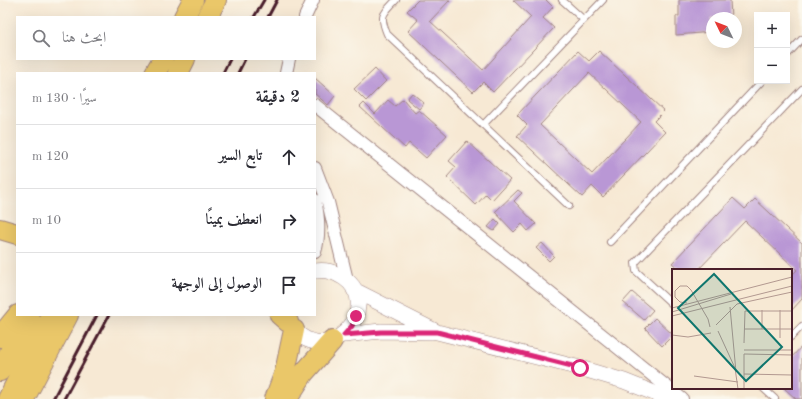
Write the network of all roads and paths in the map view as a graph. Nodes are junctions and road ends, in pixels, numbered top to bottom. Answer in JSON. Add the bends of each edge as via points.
{"nodes":[{"id":1,"x":193,"y":0,"type":"edge"},
{"id":2,"x":313,"y":0,"type":"edge"},
{"id":3,"x":396,"y":0,"type":"edge"},
{"id":4,"x":562,"y":0,"type":"edge"},
{"id":5,"x":603,"y":0,"type":"edge"},
{"id":6,"x":185,"y":16,"type":"edge"},
{"id":7,"x":305,"y":16,"type":"edge"},
{"id":8,"x":584,"y":20,"type":"junction"},
{"id":9,"x":802,"y":39,"type":"edge"},
{"id":10,"x":790,"y":52,"type":"edge"},
{"id":11,"x":162,"y":60,"type":"edge"},
{"id":12,"x":184,"y":60,"type":"edge"},
{"id":13,"x":192,"y":60,"type":"edge"},
{"id":14,"x":289,"y":60,"type":"edge"},
{"id":15,"x":156,"y":72,"type":"edge"},
{"id":16,"x":178,"y":72,"type":"edge"},
{"id":17,"x":187,"y":72,"type":"edge"},
{"id":18,"x":286,"y":72,"type":"edge"},
{"id":19,"x":759,"y":84,"type":"edge"},
{"id":20,"x":802,"y":89,"type":"edge"},
{"id":21,"x":316,"y":106,"type":"edge"},
{"id":22,"x":483,"y":126,"type":"junction"},
{"id":23,"x":316,"y":171,"type":"edge"},
{"id":24,"x":569,"y":206,"type":"dead end"},
{"id":25,"x":316,"y":211,"type":"edge"},
{"id":26,"x":0,"y":217,"type":"edge"},
{"id":27,"x":16,"y":221,"type":"edge"},
{"id":28,"x":0,"y":229,"type":"edge"},
{"id":29,"x":16,"y":234,"type":"edge"},
{"id":30,"x":610,"y":242,"type":"dead end"},
{"id":31,"x":316,"y":246,"type":"edge"},
{"id":32,"x":316,"y":271,"type":"edge"},
{"id":33,"x":350,"y":285,"type":"junction"},
{"id":34,"x":672,"y":304,"type":"edge"},
{"id":35,"x":17,"y":316,"type":"edge"},
{"id":36,"x":28,"y":316,"type":"edge"},
{"id":37,"x":50,"y":316,"type":"edge"},
{"id":38,"x":67,"y":316,"type":"edge"},
{"id":39,"x":287,"y":320,"type":"edge"},
{"id":40,"x":802,"y":326,"type":"edge"},
{"id":41,"x":437,"y":332,"type":"junction"},
{"id":42,"x":792,"y":336,"type":"edge"},
{"id":43,"x":0,"y":337,"type":"edge"},
{"id":44,"x":338,"y":338,"type":"junction"},
{"id":45,"x":0,"y":371,"type":"edge"},
{"id":46,"x":764,"y":389,"type":"edge"},
{"id":47,"x":8,"y":399,"type":"edge"},
{"id":48,"x":24,"y":399,"type":"edge"},
{"id":49,"x":275,"y":399,"type":"edge"},
{"id":50,"x":287,"y":399,"type":"edge"},
{"id":51,"x":669,"y":399,"type":"edge"},
{"id":52,"x":682,"y":399,"type":"edge"},
{"id":53,"x":775,"y":399,"type":"edge"}],
"edges":[{"from":1,"to":6,"type":"highway"},
{"from":2,"to":7,"type":"street"},
{"from":3,"to":22,"type":"lane","via":[[385,13],[382,22],[387,34]]},
{"from":4,"to":8,"type":"lane"},
{"from":5,"to":8,"type":"lane"},
{"from":8,"to":22,"type":"lane"},
{"from":9,"to":10,"type":"lane"},
{"from":11,"to":15,"type":"highway"},
{"from":12,"to":16,"type":"highway"},
{"from":13,"to":17,"type":"highway"},
{"from":14,"to":18,"type":"street"},
{"from":19,"to":30,"type":"lane"},
{"from":20,"to":34,"type":"lane","via":[[635,263],[636,271]]},
{"from":21,"to":52,"type":"street"},
{"from":22,"to":24,"type":"lane"},
{"from":23,"to":33,"type":"street","via":[[330,210]]},
{"from":25,"to":31,"type":"street"},
{"from":26,"to":27,"type":"highway"},
{"from":28,"to":29,"type":"highway"},
{"from":32,"to":33,"type":"street","via":[[336,273]]},
{"from":33,"to":41,"type":"street"},
{"from":33,"to":44,"type":"street","via":[[357,303],[356,316],[352,326]]},
{"from":35,"to":43,"type":"highway"},
{"from":36,"to":45,"type":"highway"},
{"from":37,"to":47,"type":"highway"},
{"from":38,"to":48,"type":"highway"},
{"from":39,"to":44,"type":"street","via":[[306,340],[319,343]]},
{"from":39,"to":49,"type":"highway","via":[[285,372]]},
{"from":40,"to":42,"type":"lane"},
{"from":41,"to":44,"type":"street","via":[[381,332]]},
{"from":41,"to":51,"type":"street","via":[[587,370]]},
{"from":44,"to":50,"type":"highway","via":[[303,374]]},
{"from":46,"to":53,"type":"lane"}]}
